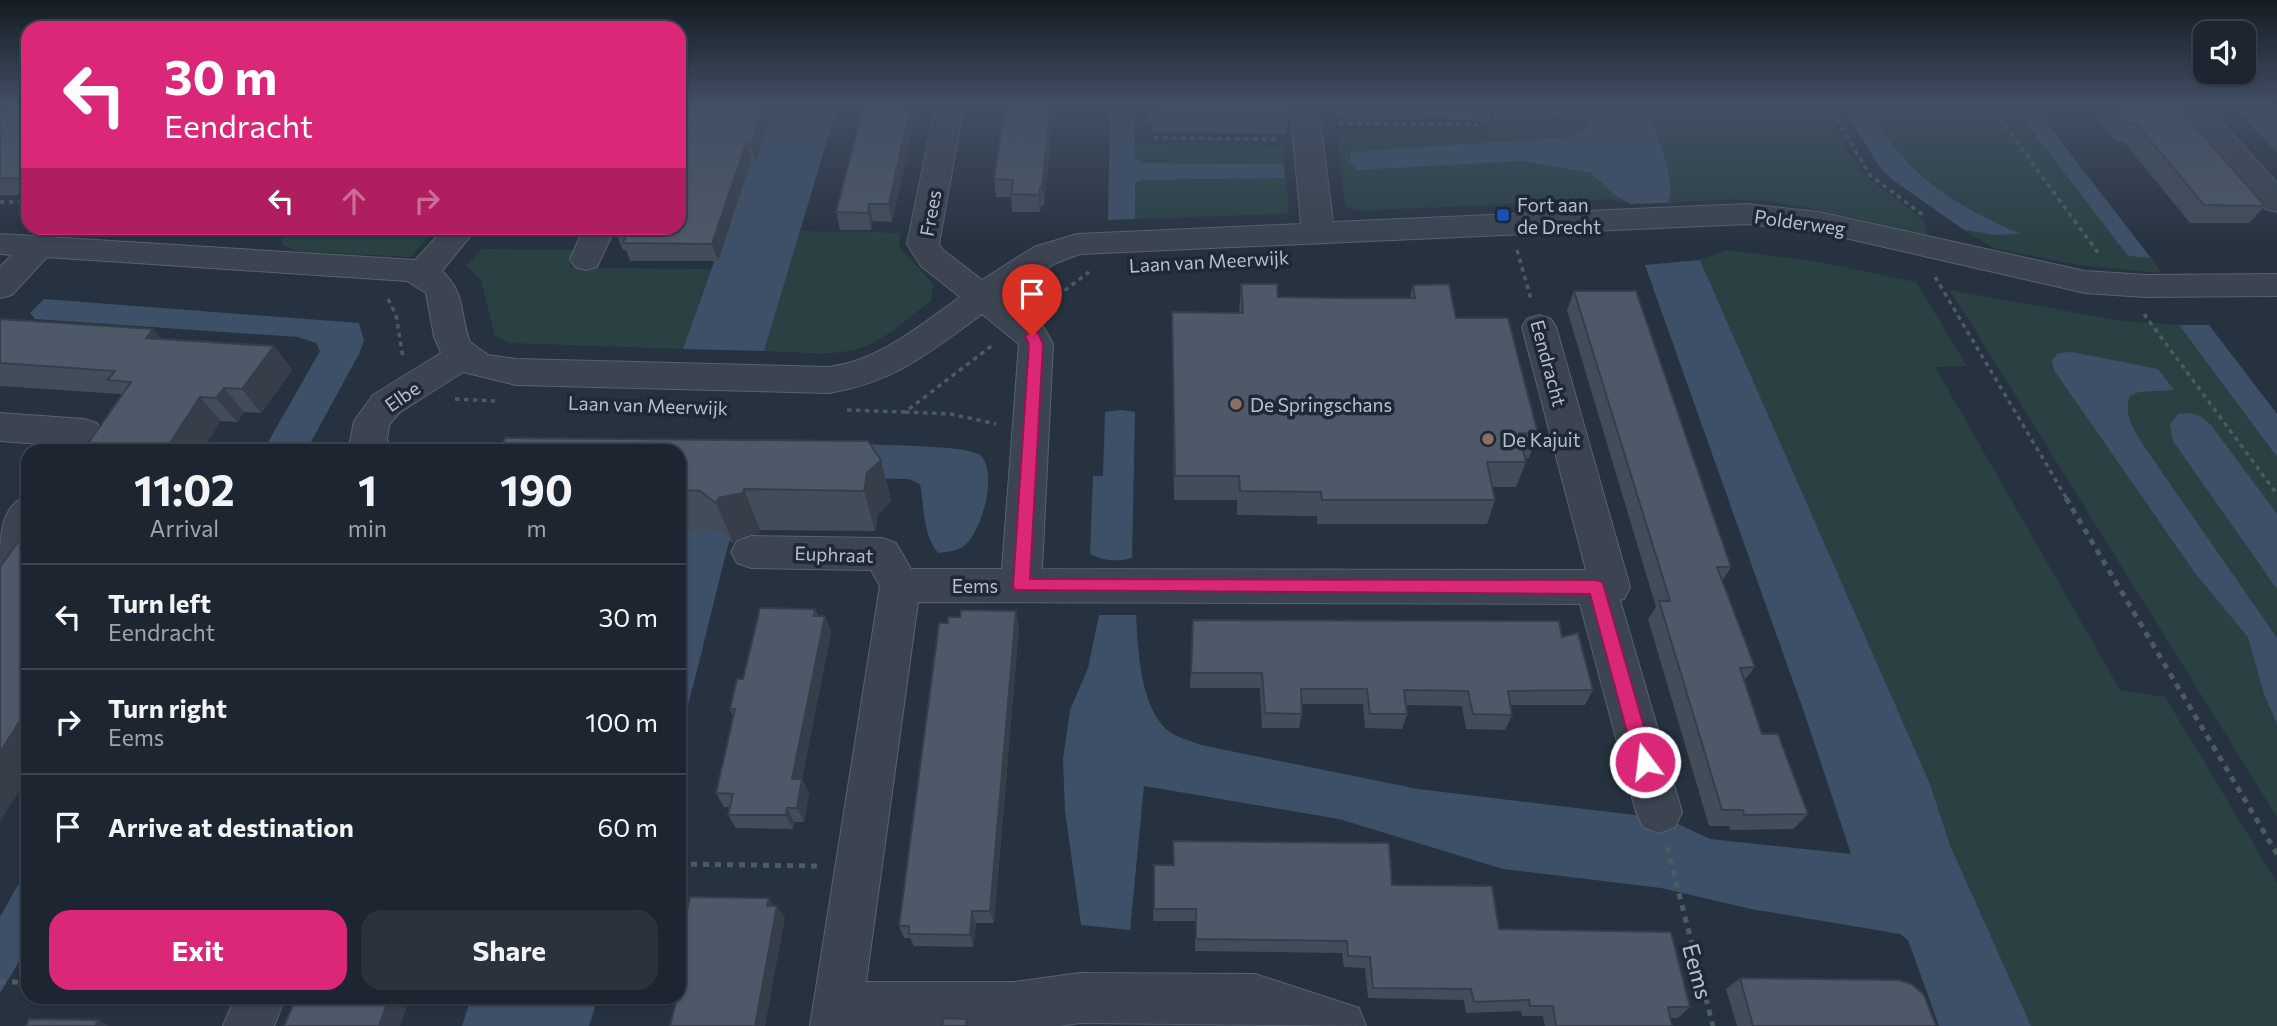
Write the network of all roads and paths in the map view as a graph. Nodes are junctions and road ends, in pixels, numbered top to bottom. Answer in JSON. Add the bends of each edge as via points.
{"nodes":[{"id":1,"x":941,"y":152,"type":"edge"},
{"id":2,"x":1309,"y":152,"type":"edge"},
{"id":3,"x":1856,"y":152,"type":"edge"},
{"id":4,"x":2233,"y":152,"type":"edge"},
{"id":5,"x":0,"y":202,"type":"edge"},
{"id":6,"x":2277,"y":202,"type":"edge"},
{"id":7,"x":21,"y":204,"type":"edge"},
{"id":8,"x":1318,"y":232,"type":"junction"},
{"id":9,"x":269,"y":235,"type":"edge"},
{"id":10,"x":456,"y":235,"type":"edge"},
{"id":11,"x":596,"y":235,"type":"edge"},
{"id":12,"x":0,"y":244,"type":"edge"},
{"id":13,"x":40,"y":246,"type":"junction"},
{"id":14,"x":1516,"y":247,"type":"dead end"},
{"id":15,"x":252,"y":259,"type":"junction"},
{"id":16,"x":586,"y":259,"type":"dead end"},
{"id":17,"x":1937,"y":265,"type":"junction"},
{"id":18,"x":1096,"y":268,"type":"dead end"},
{"id":19,"x":422,"y":273,"type":"junction"},
{"id":20,"x":2277,"y":285,"type":"edge"},
{"id":21,"x":0,"y":287,"type":"edge"},
{"id":22,"x":379,"y":296,"type":"dead end"},
{"id":23,"x":981,"y":298,"type":"junction"},
{"id":24,"x":1019,"y":326,"type":"junction"},
{"id":25,"x":1539,"y":327,"type":"joint"},
{"id":26,"x":463,"y":356,"type":"junction"},
{"id":27,"x":410,"y":389,"type":"junction"},
{"id":28,"x":506,"y":401,"type":"dead end"},
{"id":29,"x":836,"y":410,"type":"dead end"},
{"id":30,"x":905,"y":412,"type":"junction"},
{"id":31,"x":1031,"y":425,"type":"junction"},
{"id":32,"x":0,"y":427,"type":"edge"},
{"id":33,"x":76,"y":444,"type":"edge"},
{"id":34,"x":369,"y":444,"type":"edge"},
{"id":35,"x":21,"y":520,"type":"edge"},
{"id":36,"x":0,"y":549,"type":"edge"},
{"id":37,"x":751,"y":552,"type":"dead end"},
{"id":38,"x":900,"y":585,"type":"junction"},
{"id":39,"x":1021,"y":586,"type":"junction"},
{"id":40,"x":1596,"y":587,"type":"junction"},
{"id":41,"x":1659,"y":812,"type":"joint"},
{"id":42,"x":2277,"y":854,"type":"edge"},
{"id":43,"x":686,"y":864,"type":"edge"},
{"id":44,"x":859,"y":867,"type":"junction"},
{"id":45,"x":0,"y":982,"type":"edge"},
{"id":46,"x":21,"y":982,"type":"edge"},
{"id":47,"x":257,"y":1004,"type":"edge"},
{"id":48,"x":1255,"y":1013,"type":"edge"},
{"id":49,"x":836,"y":1016,"type":"edge"},
{"id":50,"x":248,"y":1026,"type":"edge"},
{"id":51,"x":1341,"y":1026,"type":"edge"},
{"id":52,"x":1713,"y":1026,"type":"edge"}],
"edges":[{"from":1,"to":23,"type":"street","name":"Frees","via":[[923,244],[932,258]]},
{"from":2,"to":8,"type":"street"},
{"from":3,"to":17,"type":"path","via":[[1870,175],[1932,221]]},
{"from":4,"to":6,"type":"street"},
{"from":5,"to":7,"type":"path"},
{"from":8,"to":17,"type":"street","name":"Polderweg","via":[[1747,214],[1819,222]]},
{"from":8,"to":23,"type":"street","name":"Laan van Meerwijk","via":[[1077,244],[1045,255]]},
{"from":9,"to":15,"type":"street"},
{"from":10,"to":19,"type":"street"},
{"from":11,"to":16,"type":"street"},
{"from":12,"to":13,"type":"street"},
{"from":13,"to":15,"type":"street"},
{"from":13,"to":21,"type":"street"},
{"from":14,"to":25,"type":"path","name":"Eendracht"},
{"from":15,"to":19,"type":"street"},
{"from":17,"to":20,"type":"street","name":"Polderweg","via":[[2145,286]]},
{"from":17,"to":42,"type":"path"},
{"from":18,"to":24,"type":"path"},
{"from":19,"to":26,"type":"street","via":[[443,289],[455,346]]},
{"from":22,"to":27,"type":"path","via":[[389,300],[396,315]]},
{"from":23,"to":24,"type":"street","name":"Eems"},
{"from":23,"to":26,"type":"street","name":"Laan van Meerwijk","via":[[881,367],[829,380],[516,372],[490,368]]},
{"from":24,"to":30,"type":"path"},
{"from":24,"to":31,"type":"street","name":"Eems","via":[[1036,344]]},
{"from":25,"to":40,"type":"street","name":"Eendracht","via":[[1610,587]]},
{"from":26,"to":27,"type":"street","name":"Elbe"},
{"from":27,"to":28,"type":"path","via":[[434,397]]},
{"from":27,"to":34,"type":"street","name":"Elbe","via":[[386,404],[372,421]]},
{"from":29,"to":30,"type":"path"},
{"from":30,"to":31,"type":"path"},
{"from":31,"to":39,"type":"street","name":"Eems"},
{"from":32,"to":33,"type":"street","via":[[84,433]]},
{"from":35,"to":36,"type":"street"},
{"from":37,"to":38,"type":"street","name":"Euphraat","via":[[882,554]]},
{"from":38,"to":39,"type":"street","name":"Eems"},
{"from":38,"to":44,"type":"street"},
{"from":39,"to":40,"type":"street"},
{"from":40,"to":41,"type":"street"},
{"from":41,"to":52,"type":"path","name":"Eems"},
{"from":43,"to":44,"type":"path"},
{"from":44,"to":49,"type":"street"},
{"from":45,"to":46,"type":"path"},
{"from":47,"to":50,"type":"street"},
{"from":48,"to":49,"type":"street","via":[[1080,998],[1014,1007]]},
{"from":48,"to":51,"type":"street"}]}
